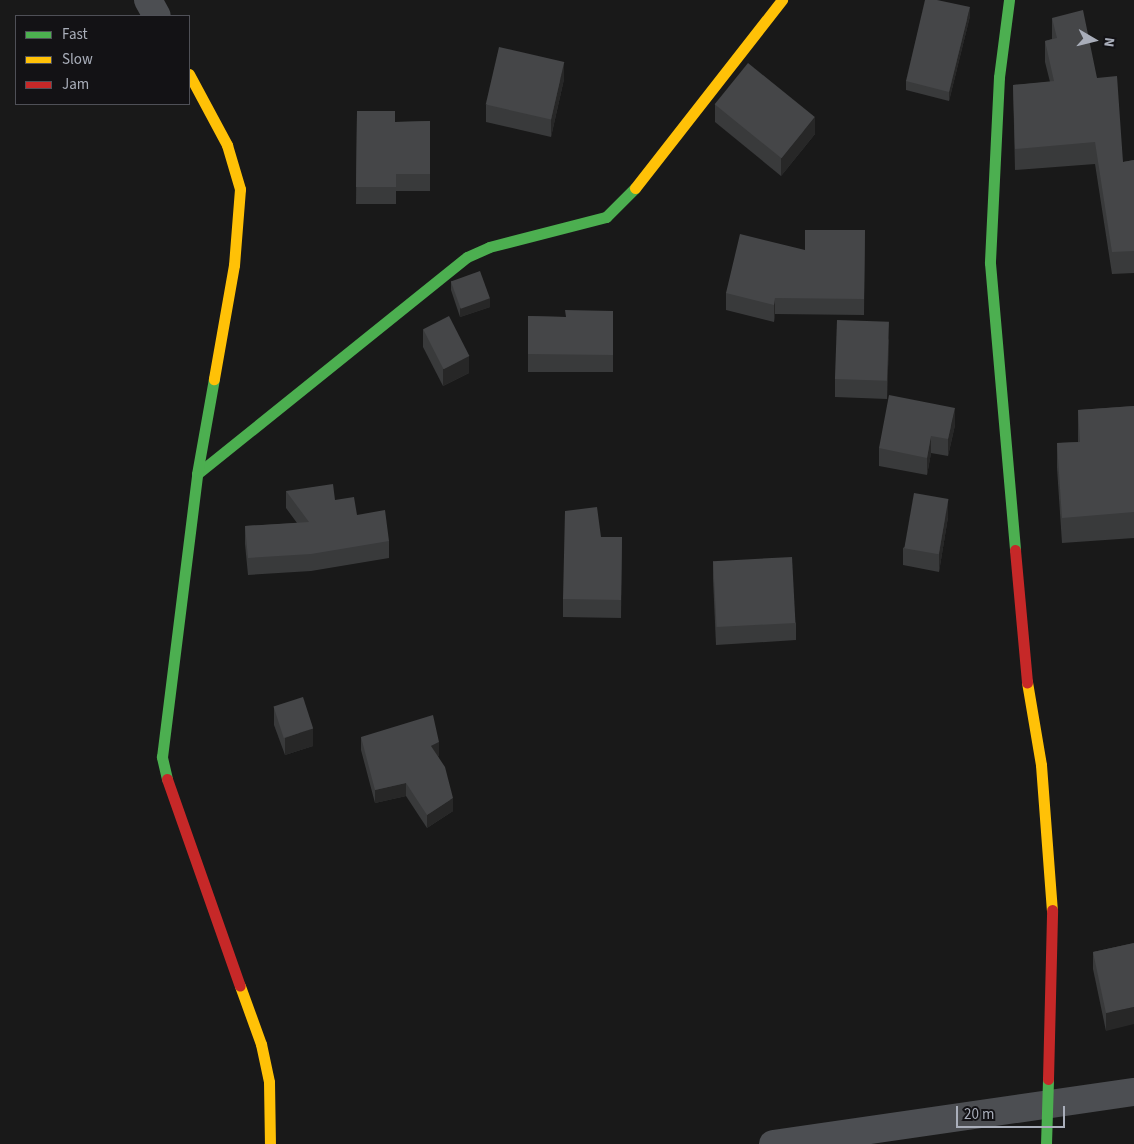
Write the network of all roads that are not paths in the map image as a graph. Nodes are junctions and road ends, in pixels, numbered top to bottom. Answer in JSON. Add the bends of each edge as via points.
{"nodes":[{"id":1,"x":148,"y":0,"type":"edge"},
{"id":2,"x":782,"y":0,"type":"edge"},
{"id":3,"x":1009,"y":0,"type":"edge"},
{"id":4,"x":156,"y":15,"type":"edge"},
{"id":5,"x":190,"y":76,"type":"edge"},
{"id":6,"x":197,"y":474,"type":"junction"},
{"id":7,"x":1134,"y":1092,"type":"edge"},
{"id":8,"x":1048,"y":1103,"type":"junction"},
{"id":9,"x":270,"y":1144,"type":"edge"},
{"id":10,"x":773,"y":1144,"type":"edge"},
{"id":11,"x":1046,"y":1144,"type":"edge"}],
"edges":[{"from":1,"to":4,"type":"street"},
{"from":2,"to":6,"type":"street","via":[[624,201],[606,217],[489,247],[467,257]]},
{"from":3,"to":8,"type":"street","via":[[999,77],[990,263],[1025,673],[1041,765],[1050,858]]},
{"from":5,"to":6,"type":"street","via":[[227,145],[240,189],[234,265]]},
{"from":6,"to":9,"type":"street","via":[[162,757],[261,1044],[269,1082]]},
{"from":7,"to":8,"type":"street"},
{"from":8,"to":10,"type":"street"},
{"from":8,"to":11,"type":"street"}]}
